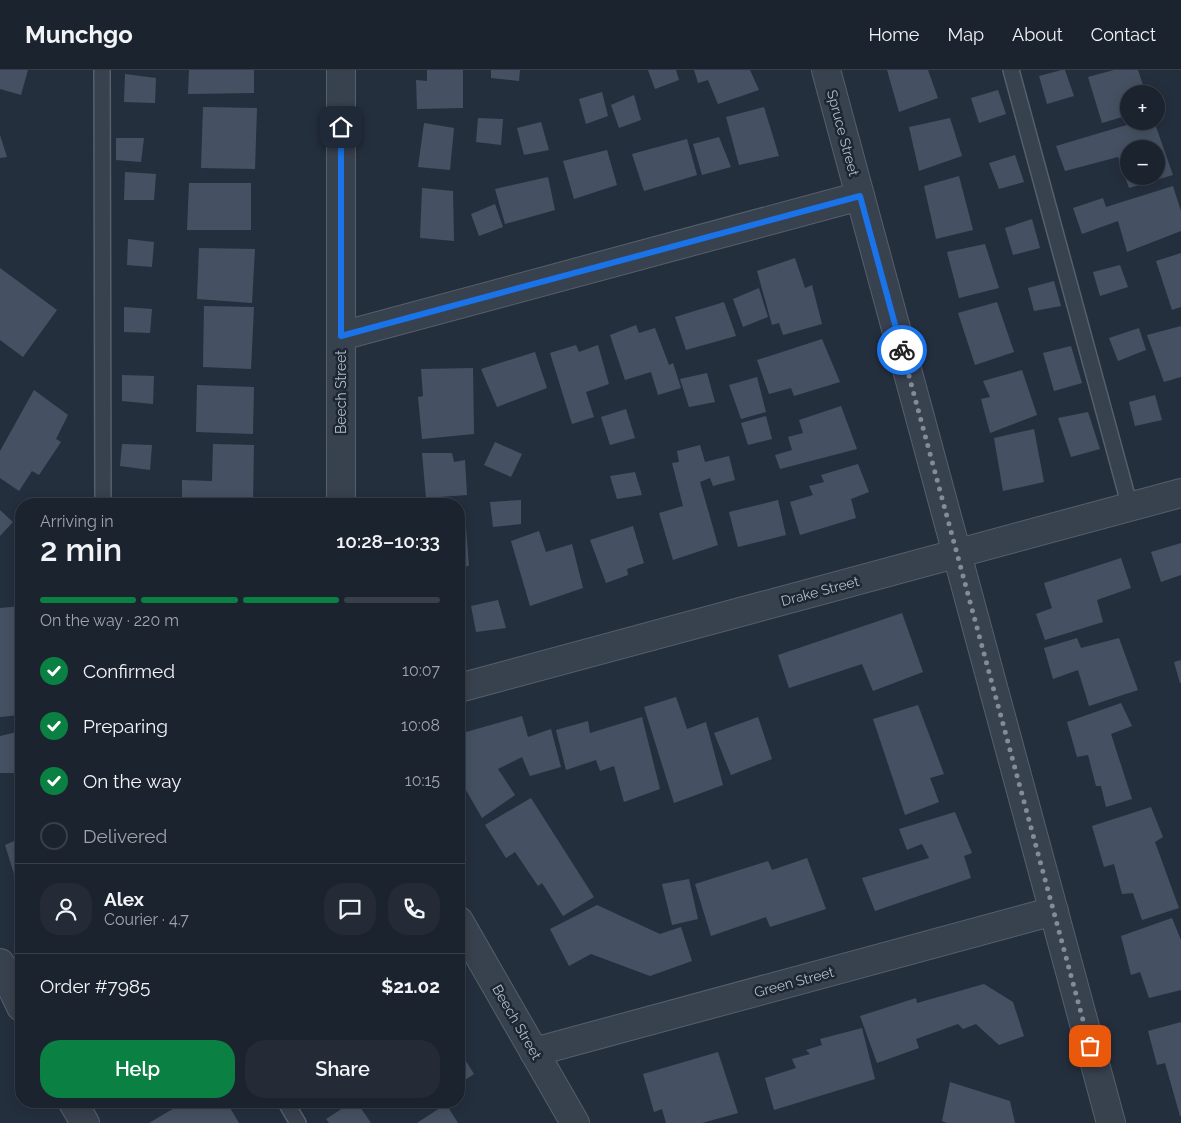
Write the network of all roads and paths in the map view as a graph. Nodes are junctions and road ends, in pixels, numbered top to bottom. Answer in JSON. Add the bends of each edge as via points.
{"nodes":[{"id":1,"x":102,"y":70,"type":"edge"},
{"id":2,"x":340,"y":70,"type":"edge"},
{"id":3,"x":826,"y":70,"type":"edge"},
{"id":4,"x":1011,"y":70,"type":"edge"},
{"id":5,"x":860,"y":196,"type":"junction"},
{"id":6,"x":341,"y":336,"type":"junction"},
{"id":7,"x":1181,"y":493,"type":"edge"},
{"id":8,"x":103,"y":498,"type":"edge"},
{"id":9,"x":341,"y":498,"type":"edge"},
{"id":10,"x":1130,"y":507,"type":"junction"},
{"id":11,"x":957,"y":554,"type":"junction"},
{"id":12,"x":465,"y":686,"type":"edge"},
{"id":13,"x":1054,"y":912,"type":"junction"},
{"id":14,"x":465,"y":931,"type":"edge"},
{"id":15,"x":0,"y":963,"type":"edge"},
{"id":16,"x":15,"y":994,"type":"edge"},
{"id":17,"x":534,"y":1052,"type":"junction"},
{"id":18,"x":76,"y":1108,"type":"edge"},
{"id":19,"x":289,"y":1108,"type":"edge"},
{"id":20,"x":85,"y":1123,"type":"edge"},
{"id":21,"x":298,"y":1123,"type":"edge"},
{"id":22,"x":575,"y":1123,"type":"edge"},
{"id":23,"x":1111,"y":1123,"type":"edge"}],
"edges":[{"from":1,"to":8,"type":"lane"},
{"from":2,"to":6,"type":"street","name":"Beech Street"},
{"from":3,"to":5,"type":"street","name":"Spruce Street"},
{"from":4,"to":10,"type":"lane"},
{"from":5,"to":6,"type":"street"},
{"from":5,"to":11,"type":"street","name":"Spruce Street"},
{"from":6,"to":9,"type":"street","name":"Beech Street"},
{"from":7,"to":10,"type":"street","name":"Drake Street"},
{"from":10,"to":11,"type":"street","name":"Drake Street"},
{"from":11,"to":12,"type":"street","name":"Drake Street"},
{"from":11,"to":13,"type":"street","name":"Spruce Street"},
{"from":13,"to":17,"type":"street","name":"Green Street"},
{"from":13,"to":23,"type":"street","name":"Spruce Street"},
{"from":14,"to":17,"type":"street","name":"Beech Street"},
{"from":15,"to":16,"type":"street"},
{"from":17,"to":22,"type":"street","name":"Beech Street"},
{"from":18,"to":20,"type":"street"},
{"from":19,"to":21,"type":"lane"}]}
